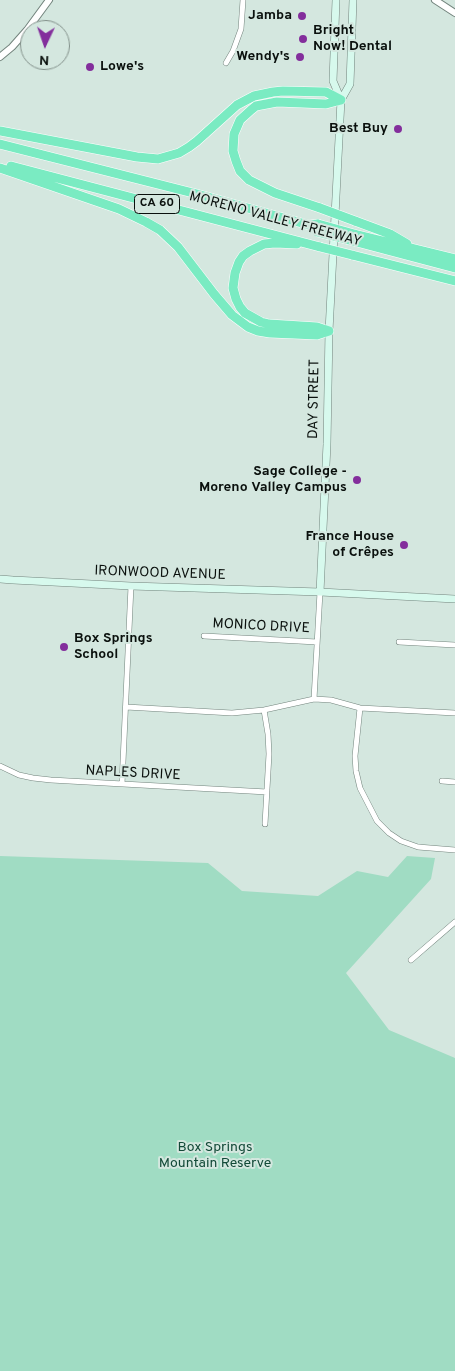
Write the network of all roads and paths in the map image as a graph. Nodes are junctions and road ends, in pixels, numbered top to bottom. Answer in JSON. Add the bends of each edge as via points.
{"nodes":[{"id":1,"x":49,"y":0,"type":"edge"},
{"id":2,"x":243,"y":0,"type":"edge"},
{"id":3,"x":336,"y":0,"type":"edge"},
{"id":4,"x":353,"y":0,"type":"edge"},
{"id":5,"x":435,"y":0,"type":"edge"},
{"id":6,"x":455,"y":13,"type":"edge"},
{"id":7,"x":0,"y":57,"type":"edge"},
{"id":8,"x":226,"y":63,"type":"dead end"},
{"id":9,"x":341,"y":100,"type":"junction"},
{"id":10,"x":0,"y":131,"type":"edge"},
{"id":11,"x":0,"y":144,"type":"edge"},
{"id":12,"x":0,"y":163,"type":"edge"},
{"id":13,"x":0,"y":168,"type":"edge"},
{"id":14,"x":354,"y":237,"type":"junction"},
{"id":15,"x":318,"y":246,"type":"junction"},
{"id":16,"x":413,"y":248,"type":"junction"},
{"id":17,"x":455,"y":259,"type":"edge"},
{"id":18,"x":455,"y":268,"type":"edge"},
{"id":19,"x":455,"y":281,"type":"edge"},
{"id":20,"x":329,"y":331,"type":"junction"},
{"id":21,"x":0,"y":579,"type":"edge"},
{"id":22,"x":131,"y":586,"type":"junction"},
{"id":23,"x":320,"y":592,"type":"junction"},
{"id":24,"x":455,"y":599,"type":"edge"},
{"id":25,"x":204,"y":636,"type":"dead end"},
{"id":26,"x":317,"y":642,"type":"junction"},
{"id":27,"x":399,"y":642,"type":"dead end"},
{"id":28,"x":455,"y":645,"type":"edge"},
{"id":29,"x":314,"y":699,"type":"junction"},
{"id":30,"x":126,"y":707,"type":"junction"},
{"id":31,"x":360,"y":708,"type":"junction"},
{"id":32,"x":264,"y":710,"type":"junction"},
{"id":33,"x":455,"y":713,"type":"edge"},
{"id":34,"x":0,"y":766,"type":"edge"},
{"id":35,"x":442,"y":781,"type":"dead end"},
{"id":36,"x":455,"y":782,"type":"edge"},
{"id":37,"x":122,"y":784,"type":"junction"},
{"id":38,"x":267,"y":792,"type":"junction"},
{"id":39,"x":266,"y":824,"type":"dead end"},
{"id":40,"x":455,"y":850,"type":"edge"},
{"id":41,"x":455,"y":922,"type":"edge"},
{"id":42,"x":411,"y":960,"type":"dead end"}],
"edges":[{"from":1,"to":7,"type":"street","via":[[28,30]]},
{"from":2,"to":8,"type":"street","via":[[241,29]]},
{"from":3,"to":9,"type":"main road","name":"DAY STREET","via":[[333,81]]},
{"from":4,"to":9,"type":"main road","name":"DAY STREET","via":[[350,84]]},
{"from":5,"to":6,"type":"street"},
{"from":9,"to":10,"type":"highway","via":[[326,92],[283,91],[254,96],[237,105],[189,147],[158,159]]},
{"from":9,"to":16,"type":"highway","bridge":true,"via":[[326,104],[277,102],[256,106],[240,120],[234,134],[233,151],[240,171],[249,180],[276,193],[390,234]]},
{"from":9,"to":20,"type":"main road","name":"DAY STREET"},
{"from":11,"to":14,"type":"highway","name":"MORENO VALLEY FREEWAY","number":"CA 60","bridge":true},
{"from":12,"to":15,"type":"highway","name":"MORENO VALLEY FREEWAY","number":"CA 60"},
{"from":13,"to":20,"type":"highway","via":[[125,212],[160,230],[178,247],[232,315],[248,327],[270,333],[317,336]]},
{"from":14,"to":16,"type":"highway","name":"MORENO VALLEY FREEWAY","number":"CA 60"},
{"from":14,"to":18,"type":"highway"},
{"from":15,"to":19,"type":"highway","name":"MORENO VALLEY FREEWAY","number":"CA 60","bridge":true},
{"from":15,"to":20,"type":"highway","via":[[275,243],[250,250],[236,268],[233,288],[240,307],[261,322]]},
{"from":16,"to":17,"type":"highway","name":"MORENO VALLEY FREEWAY","number":"CA 60"},
{"from":20,"to":23,"type":"main road","name":"DAY STREET"},
{"from":21,"to":22,"type":"main road","name":"IRONWOOD AVENUE"},
{"from":22,"to":23,"type":"main road","name":"IRONWOOD AVENUE"},
{"from":22,"to":30,"type":"street"},
{"from":23,"to":24,"type":"main road","name":"IRONWOOD AVENUE"},
{"from":23,"to":26,"type":"street","name":"DAY STREET"},
{"from":25,"to":26,"type":"street","name":"MONICO DRIVE"},
{"from":26,"to":29,"type":"street","name":"DAY STREET"},
{"from":27,"to":28,"type":"street"},
{"from":29,"to":31,"type":"street"},
{"from":29,"to":32,"type":"street"},
{"from":30,"to":32,"type":"street","via":[[232,713]]},
{"from":30,"to":37,"type":"street"},
{"from":31,"to":33,"type":"street"},
{"from":31,"to":40,"type":"street","via":[[356,771],[360,788],[378,821],[401,841],[418,847]]},
{"from":32,"to":38,"type":"street","via":[[268,744]]},
{"from":34,"to":37,"type":"street","name":"NAPLES DRIVE","via":[[33,778]]},
{"from":35,"to":36,"type":"street"},
{"from":37,"to":38,"type":"street","name":"NAPLES DRIVE"},
{"from":38,"to":39,"type":"street"},
{"from":41,"to":42,"type":"street"}]}
